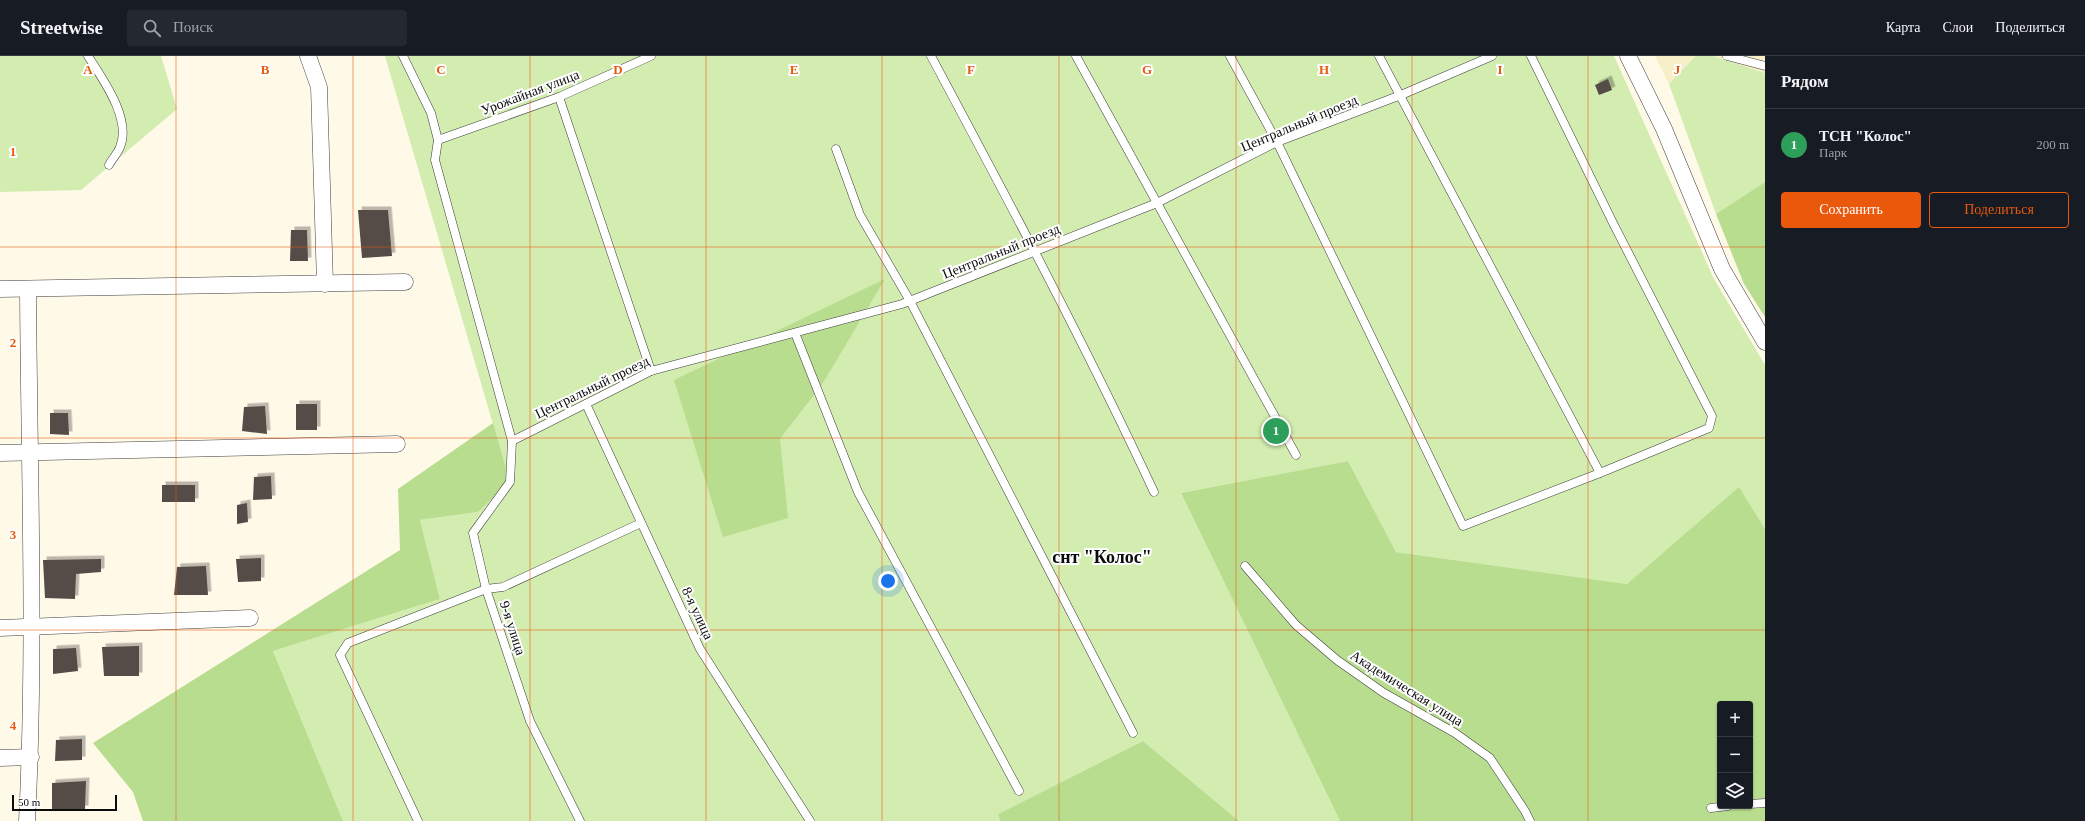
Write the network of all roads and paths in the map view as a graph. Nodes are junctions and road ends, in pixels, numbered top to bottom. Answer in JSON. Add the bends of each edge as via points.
{"nodes":[{"id":1,"x":88,"y":56,"type":"edge"},
{"id":2,"x":308,"y":56,"type":"edge"},
{"id":3,"x":403,"y":56,"type":"edge"},
{"id":4,"x":651,"y":56,"type":"edge"},
{"id":5,"x":931,"y":56,"type":"edge"},
{"id":6,"x":1076,"y":56,"type":"edge"},
{"id":7,"x":1230,"y":56,"type":"edge"},
{"id":8,"x":1379,"y":56,"type":"edge"},
{"id":9,"x":1492,"y":56,"type":"edge"},
{"id":10,"x":1531,"y":56,"type":"edge"},
{"id":11,"x":1628,"y":56,"type":"edge"},
{"id":12,"x":1727,"y":56,"type":"edge"},
{"id":13,"x":1765,"y":66,"type":"edge"},
{"id":14,"x":1400,"y":95,"type":"junction"},
{"id":15,"x":559,"y":97,"type":"junction"},
{"id":16,"x":438,"y":140,"type":"junction"},
{"id":17,"x":1277,"y":142,"type":"junction"},
{"id":18,"x":836,"y":149,"type":"dead end"},
{"id":19,"x":108,"y":165,"type":"dead end"},
{"id":20,"x":1156,"y":203,"type":"junction"},
{"id":21,"x":1035,"y":251,"type":"junction"},
{"id":22,"x":404,"y":282,"type":"dead end"},
{"id":23,"x":324,"y":284,"type":"junction"},
{"id":24,"x":28,"y":289,"type":"junction"},
{"id":25,"x":0,"y":290,"type":"edge"},
{"id":26,"x":910,"y":301,"type":"junction"},
{"id":27,"x":795,"y":333,"type":"junction"},
{"id":28,"x":1765,"y":342,"type":"edge"},
{"id":29,"x":651,"y":371,"type":"junction"},
{"id":30,"x":586,"y":404,"type":"junction"},
{"id":31,"x":512,"y":442,"type":"junction"},
{"id":32,"x":397,"y":444,"type":"dead end"},
{"id":33,"x":0,"y":453,"type":"edge"},
{"id":34,"x":29,"y":453,"type":"junction"},
{"id":35,"x":1296,"y":455,"type":"dead end"},
{"id":36,"x":1600,"y":473,"type":"junction"},
{"id":37,"x":1154,"y":492,"type":"dead end"},
{"id":38,"x":642,"y":523,"type":"junction"},
{"id":39,"x":1245,"y":566,"type":"dead end"},
{"id":40,"x":486,"y":589,"type":"junction"},
{"id":41,"x":250,"y":618,"type":"dead end"},
{"id":42,"x":33,"y":625,"type":"junction"},
{"id":43,"x":0,"y":628,"type":"edge"},
{"id":44,"x":1133,"y":733,"type":"dead end"},
{"id":45,"x":0,"y":758,"type":"edge"},
{"id":46,"x":31,"y":758,"type":"junction"},
{"id":47,"x":1019,"y":791,"type":"dead end"},
{"id":48,"x":1765,"y":803,"type":"edge"},
{"id":49,"x":1753,"y":804,"type":"edge"},
{"id":50,"x":1717,"y":807,"type":"edge"},
{"id":51,"x":1710,"y":808,"type":"dead end"},
{"id":52,"x":27,"y":821,"type":"edge"},
{"id":53,"x":418,"y":821,"type":"edge"},
{"id":54,"x":580,"y":821,"type":"edge"},
{"id":55,"x":810,"y":821,"type":"edge"},
{"id":56,"x":1530,"y":821,"type":"edge"}],
"edges":[{"from":1,"to":19,"type":"lane","via":[[108,88],[122,122],[121,146]]},
{"from":2,"to":23,"type":"street","via":[[319,88]]},
{"from":3,"to":16,"type":"lane","via":[[431,113]]},
{"from":4,"to":15,"type":"lane","name":"Урожайная улица"},
{"from":5,"to":21,"type":"lane"},
{"from":6,"to":20,"type":"lane"},
{"from":7,"to":17,"type":"lane"},
{"from":8,"to":14,"type":"lane"},
{"from":9,"to":14,"type":"lane","name":"Центральный проезд"},
{"from":10,"to":36,"type":"lane","via":[[1712,416],[1709,428]]},
{"from":11,"to":28,"type":"street","via":[[1664,129],[1722,269]]},
{"from":12,"to":13,"type":"lane"},
{"from":14,"to":17,"type":"lane","name":"Центральный проезд"},
{"from":14,"to":36,"type":"lane"},
{"from":15,"to":16,"type":"lane","name":"Урожайная улица"},
{"from":15,"to":29,"type":"lane"},
{"from":16,"to":31,"type":"lane","name":"9-я улица","via":[[435,160]]},
{"from":17,"to":20,"type":"lane","name":"Центральный проезд"},
{"from":17,"to":36,"type":"lane","via":[[1463,526]]},
{"from":18,"to":26,"type":"lane","via":[[860,215]]},
{"from":20,"to":21,"type":"lane","name":"Центральный проезд"},
{"from":20,"to":35,"type":"lane"},
{"from":21,"to":26,"type":"lane","name":"Центральный проезд"},
{"from":21,"to":37,"type":"lane","via":[[1119,416]]},
{"from":22,"to":23,"type":"street"},
{"from":23,"to":24,"type":"street"},
{"from":24,"to":25,"type":"street"},
{"from":24,"to":34,"type":"street"},
{"from":26,"to":27,"type":"lane","name":"Центральный проезд"},
{"from":26,"to":44,"type":"lane"},
{"from":27,"to":29,"type":"lane","name":"Центральный проезд"},
{"from":27,"to":47,"type":"lane","via":[[858,492]]},
{"from":29,"to":30,"type":"lane","name":"Центральный проезд"},
{"from":30,"to":31,"type":"lane","name":"Центральный проезд"},
{"from":30,"to":38,"type":"lane","name":"8-я улица"},
{"from":31,"to":40,"type":"lane","name":"9-я улица","via":[[510,482],[473,534]]},
{"from":32,"to":34,"type":"street"},
{"from":33,"to":34,"type":"street"},
{"from":34,"to":42,"type":"street"},
{"from":38,"to":40,"type":"lane","via":[[502,587]]},
{"from":38,"to":55,"type":"lane","name":"8-я улица","via":[[700,649]]},
{"from":39,"to":56,"type":"lane","name":"Академическая улица","via":[[1296,625],[1338,660],[1384,693],[1455,733],[1490,758]]},
{"from":40,"to":53,"type":"lane","via":[[348,643],[340,655]]},
{"from":40,"to":54,"type":"lane","name":"9-я улица","via":[[530,721]]},
{"from":41,"to":42,"type":"street"},
{"from":42,"to":43,"type":"street"},
{"from":42,"to":46,"type":"street"},
{"from":45,"to":46,"type":"street"},
{"from":46,"to":52,"type":"street"},
{"from":48,"to":49,"type":"lane"},
{"from":50,"to":51,"type":"lane"}]}
